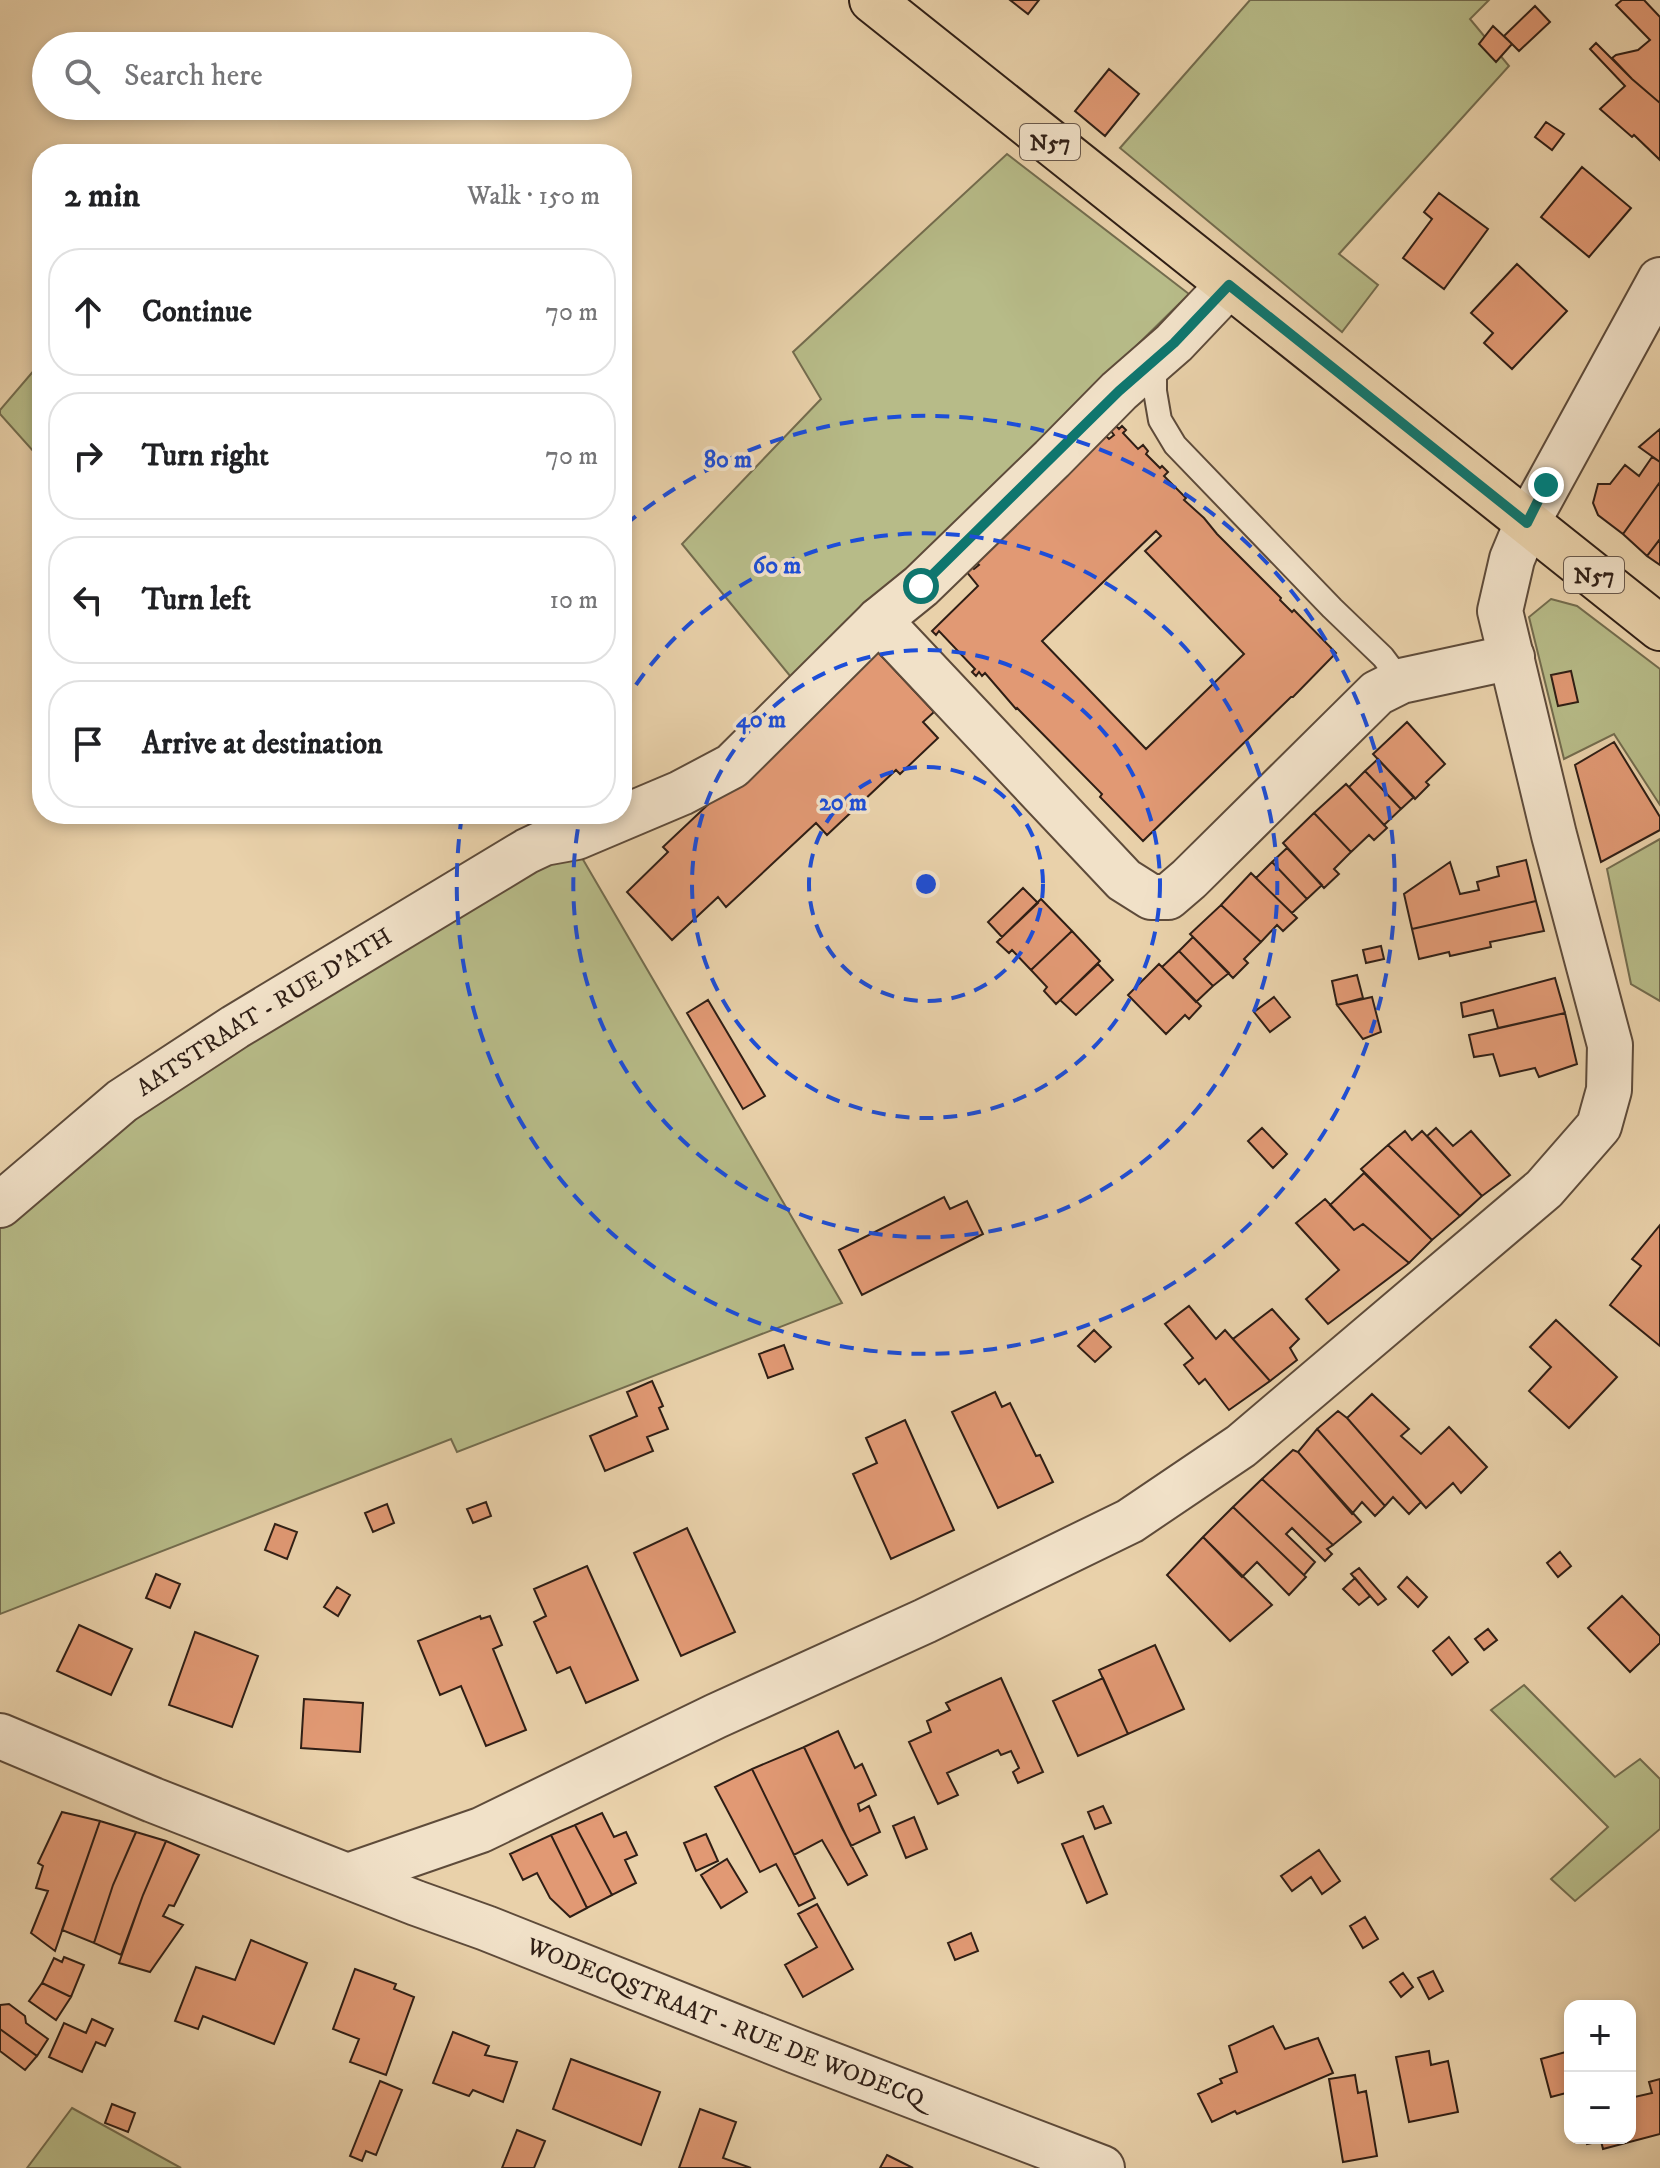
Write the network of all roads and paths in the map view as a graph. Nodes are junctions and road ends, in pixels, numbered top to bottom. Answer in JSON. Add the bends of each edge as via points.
{"nodes":[{"id":1,"x":872,"y":0,"type":"edge"},
{"id":2,"x":1660,"y":280,"type":"edge"},
{"id":3,"x":1229,"y":285,"type":"junction"},
{"id":4,"x":1155,"y":359,"type":"junction"},
{"id":5,"x":1527,"y":523,"type":"junction"},
{"id":6,"x":879,"y":620,"type":"junction"},
{"id":7,"x":1660,"y":628,"type":"edge"},
{"id":8,"x":1512,"y":657,"type":"junction"},
{"id":9,"x":1401,"y":681,"type":"junction"},
{"id":10,"x":632,"y":812,"type":"edge"},
{"id":11,"x":601,"y":824,"type":"edge"},
{"id":12,"x":0,"y":1205,"type":"edge"},
{"id":13,"x":5,"y":1751,"type":"edge"},
{"id":14,"x":481,"y":1830,"type":"junction"},
{"id":15,"x":348,"y":1876,"type":"junction"},
{"id":16,"x":416,"y":1903,"type":"junction"},
{"id":17,"x":1102,"y":2168,"type":"edge"}],
"edges":[{"from":1,"to":3,"type":"main road","number":"N57"},
{"from":2,"to":5,"type":"street"},
{"from":3,"to":4,"type":"street","name":"AATSTRAAT - RUE D'ATH"},
{"from":3,"to":5,"type":"main road","number":"N57"},
{"from":4,"to":6,"type":"street","name":"AATSTRAAT - RUE D'ATH","via":[[921,586]]},
{"from":4,"to":9,"type":"lane","via":[[1160,420],[1175,445]]},
{"from":5,"to":7,"type":"main road","number":"N57"},
{"from":5,"to":8,"type":"street","via":[[1500,611]]},
{"from":6,"to":9,"type":"street","via":[[1124,880],[1151,897],[1168,897],[1189,879],[1377,693]]},
{"from":6,"to":10,"type":"street","name":"AATSTRAAT - RUE D'ATH","via":[[732,766]]},
{"from":8,"to":9,"type":"street"},
{"from":8,"to":14,"type":"street","via":[[1610,1045],[1609,1090],[1599,1126],[1544,1189],[1241,1446],[1130,1521]]},
{"from":11,"to":12,"type":"street","name":"AATSTRAAT - RUE D'ATH","via":[[560,840],[235,1027],[122,1101]]},
{"from":13,"to":15,"type":"street","name":"WODECQSTRAAT - RUE DE WODECQ"},
{"from":14,"to":15,"type":"street"},
{"from":14,"to":16,"type":"street"},
{"from":15,"to":16,"type":"street","name":"WODECQSTRAAT - RUE DE WODECQ"},
{"from":16,"to":17,"type":"street","name":"WODECQSTRAAT - RUE DE WODECQ"}]}
